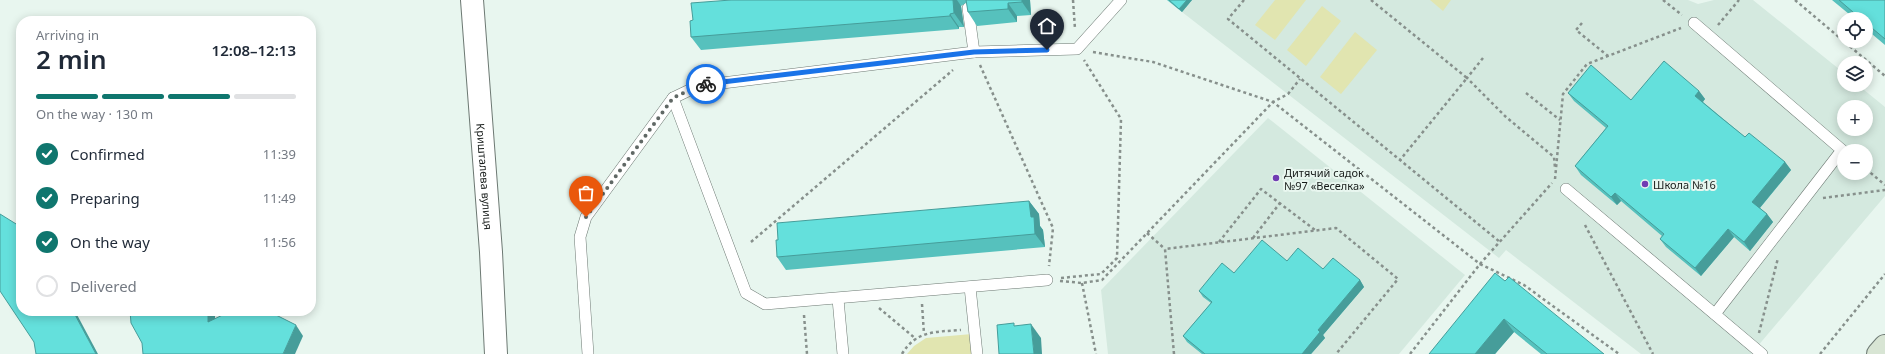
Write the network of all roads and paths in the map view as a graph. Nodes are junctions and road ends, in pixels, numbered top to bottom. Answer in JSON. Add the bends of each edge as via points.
{"nodes":[{"id":1,"x":472,"y":0,"type":"edge"},
{"id":2,"x":1073,"y":0,"type":"edge"},
{"id":3,"x":1122,"y":0,"type":"edge"},
{"id":4,"x":1244,"y":0,"type":"edge"},
{"id":5,"x":1371,"y":0,"type":"edge"},
{"id":6,"x":1664,"y":0,"type":"edge"},
{"id":7,"x":1739,"y":0,"type":"edge"},
{"id":8,"x":1795,"y":0,"type":"edge"},
{"id":9,"x":968,"y":8,"type":"edge"},
{"id":10,"x":1582,"y":22,"type":"dead end"},
{"id":11,"x":1694,"y":24,"type":"junction"},
{"id":12,"x":1709,"y":37,"type":"junction"},
{"id":13,"x":1077,"y":49,"type":"junction"},
{"id":14,"x":974,"y":52,"type":"junction"},
{"id":15,"x":1608,"y":56,"type":"junction"},
{"id":16,"x":1483,"y":58,"type":"dead end"},
{"id":17,"x":1885,"y":76,"type":"edge"},
{"id":18,"x":1467,"y":78,"type":"junction"},
{"id":19,"x":1300,"y":79,"type":"junction"},
{"id":20,"x":1526,"y":93,"type":"dead end"},
{"id":21,"x":673,"y":98,"type":"junction"},
{"id":22,"x":1273,"y":102,"type":"junction"},
{"id":23,"x":1560,"y":120,"type":"junction"},
{"id":24,"x":1400,"y":160,"type":"junction"},
{"id":25,"x":1873,"y":175,"type":"edge"},
{"id":26,"x":1555,"y":180,"type":"junction"},
{"id":27,"x":1885,"y":185,"type":"edge"},
{"id":28,"x":1566,"y":189,"type":"dead end"},
{"id":29,"x":1885,"y":190,"type":"edge"},
{"id":30,"x":1803,"y":200,"type":"junction"},
{"id":31,"x":1280,"y":203,"type":"junction"},
{"id":32,"x":1584,"y":223,"type":"dead end"},
{"id":33,"x":1315,"y":231,"type":"junction"},
{"id":34,"x":1147,"y":233,"type":"junction"},
{"id":35,"x":1253,"y":238,"type":"junction"},
{"id":36,"x":751,"y":242,"type":"dead end"},
{"id":37,"x":1219,"y":242,"type":"junction"},
{"id":38,"x":1500,"y":242,"type":"junction"},
{"id":39,"x":1165,"y":249,"type":"junction"},
{"id":40,"x":1780,"y":251,"type":"dead end"},
{"id":41,"x":1480,"y":264,"type":"junction"},
{"id":42,"x":1885,"y":274,"type":"edge"},
{"id":43,"x":1047,"y":280,"type":"junction"},
{"id":44,"x":1082,"y":283,"type":"junction"},
{"id":45,"x":970,"y":287,"type":"junction"},
{"id":46,"x":920,"y":291,"type":"junction"},
{"id":47,"x":865,"y":296,"type":"junction"},
{"id":48,"x":838,"y":299,"type":"junction"},
{"id":49,"x":803,"y":301,"type":"junction"},
{"id":50,"x":1715,"y":314,"type":"junction"},
{"id":51,"x":974,"y":329,"type":"junction"},
{"id":52,"x":924,"y":334,"type":"junction"},
{"id":53,"x":916,"y":339,"type":"junction"},
{"id":54,"x":1885,"y":346,"type":"edge"},
{"id":55,"x":1759,"y":351,"type":"edge"},
{"id":56,"x":496,"y":354,"type":"edge"},
{"id":57,"x":588,"y":354,"type":"edge"},
{"id":58,"x":807,"y":354,"type":"edge"},
{"id":59,"x":843,"y":354,"type":"edge"},
{"id":60,"x":902,"y":354,"type":"edge"},
{"id":61,"x":977,"y":354,"type":"edge"},
{"id":62,"x":1096,"y":354,"type":"edge"},
{"id":63,"x":1174,"y":354,"type":"edge"},
{"id":64,"x":1336,"y":354,"type":"edge"},
{"id":65,"x":1410,"y":354,"type":"edge"},
{"id":66,"x":1620,"y":354,"type":"edge"},
{"id":67,"x":1653,"y":354,"type":"edge"},
{"id":68,"x":1820,"y":354,"type":"edge"},
{"id":69,"x":1878,"y":354,"type":"edge"}],
"edges":[{"from":1,"to":56,"type":"street","name":"Кришталева вулиця"},
{"from":2,"to":13,"type":"path"},
{"from":3,"to":13,"type":"lane"},
{"from":4,"to":19,"type":"path","via":[[1228,19]]},
{"from":5,"to":18,"type":"path"},
{"from":6,"to":11,"type":"path"},
{"from":7,"to":12,"type":"path"},
{"from":8,"to":17,"type":"path"},
{"from":9,"to":14,"type":"lane"},
{"from":10,"to":15,"type":"path","via":[[1576,30]]},
{"from":11,"to":12,"type":"lane"},
{"from":11,"to":15,"type":"path"},
{"from":12,"to":30,"type":"lane","via":[[1842,150]]},
{"from":13,"to":14,"type":"lane"},
{"from":13,"to":22,"type":"path","via":[[1153,62]]},
{"from":13,"to":43,"type":"path","via":[[1120,119],[1117,258],[1101,274]]},
{"from":14,"to":21,"type":"lane","via":[[698,86]]},
{"from":14,"to":36,"type":"path"},
{"from":14,"to":43,"type":"path","via":[[1053,228]]},
{"from":15,"to":23,"type":"path","via":[[1587,64],[1563,94]]},
{"from":16,"to":18,"type":"path"},
{"from":18,"to":24,"type":"path"},
{"from":18,"to":26,"type":"path","via":[[1506,117],[1554,157]]},
{"from":19,"to":22,"type":"path","via":[[1288,94]]},
{"from":19,"to":24,"type":"path"},
{"from":20,"to":23,"type":"path"},
{"from":21,"to":49,"type":"lane","via":[[746,293],[765,304]]},
{"from":21,"to":57,"type":"lane","via":[[586,217],[580,237]]},
{"from":22,"to":34,"type":"path"},
{"from":22,"to":41,"type":"path"},
{"from":23,"to":26,"type":"path"},
{"from":24,"to":38,"type":"path"},
{"from":25,"to":27,"type":"path"},
{"from":26,"to":38,"type":"path"},
{"from":28,"to":50,"type":"lane"},
{"from":29,"to":30,"type":"path"},
{"from":30,"to":50,"type":"lane"},
{"from":31,"to":33,"type":"path"},
{"from":31,"to":35,"type":"path"},
{"from":31,"to":37,"type":"path","via":[[1261,189]]},
{"from":32,"to":67,"type":"path"},
{"from":33,"to":35,"type":"path"},
{"from":33,"to":64,"type":"path","via":[[1336,228],[1398,279]]},
{"from":34,"to":39,"type":"path"},
{"from":34,"to":44,"type":"path","via":[[1102,280]]},
{"from":35,"to":37,"type":"path"},
{"from":37,"to":39,"type":"path"},
{"from":38,"to":41,"type":"path"},
{"from":39,"to":63,"type":"path"},
{"from":40,"to":55,"type":"path"},
{"from":41,"to":65,"type":"path"},
{"from":41,"to":66,"type":"path","via":[[1524,285]]},
{"from":42,"to":68,"type":"path"},
{"from":43,"to":44,"type":"path"},
{"from":43,"to":45,"type":"lane"},
{"from":44,"to":62,"type":"path"},
{"from":45,"to":46,"type":"lane"},
{"from":45,"to":51,"type":"lane"},
{"from":46,"to":47,"type":"lane"},
{"from":46,"to":52,"type":"path"},
{"from":47,"to":48,"type":"lane"},
{"from":47,"to":53,"type":"path"},
{"from":48,"to":49,"type":"lane"},
{"from":48,"to":59,"type":"lane"},
{"from":49,"to":58,"type":"path"},
{"from":50,"to":55,"type":"lane"},
{"from":51,"to":52,"type":"path"},
{"from":51,"to":61,"type":"lane"},
{"from":52,"to":53,"type":"path"},
{"from":53,"to":60,"type":"path"},
{"from":54,"to":69,"type":"street"}]}
